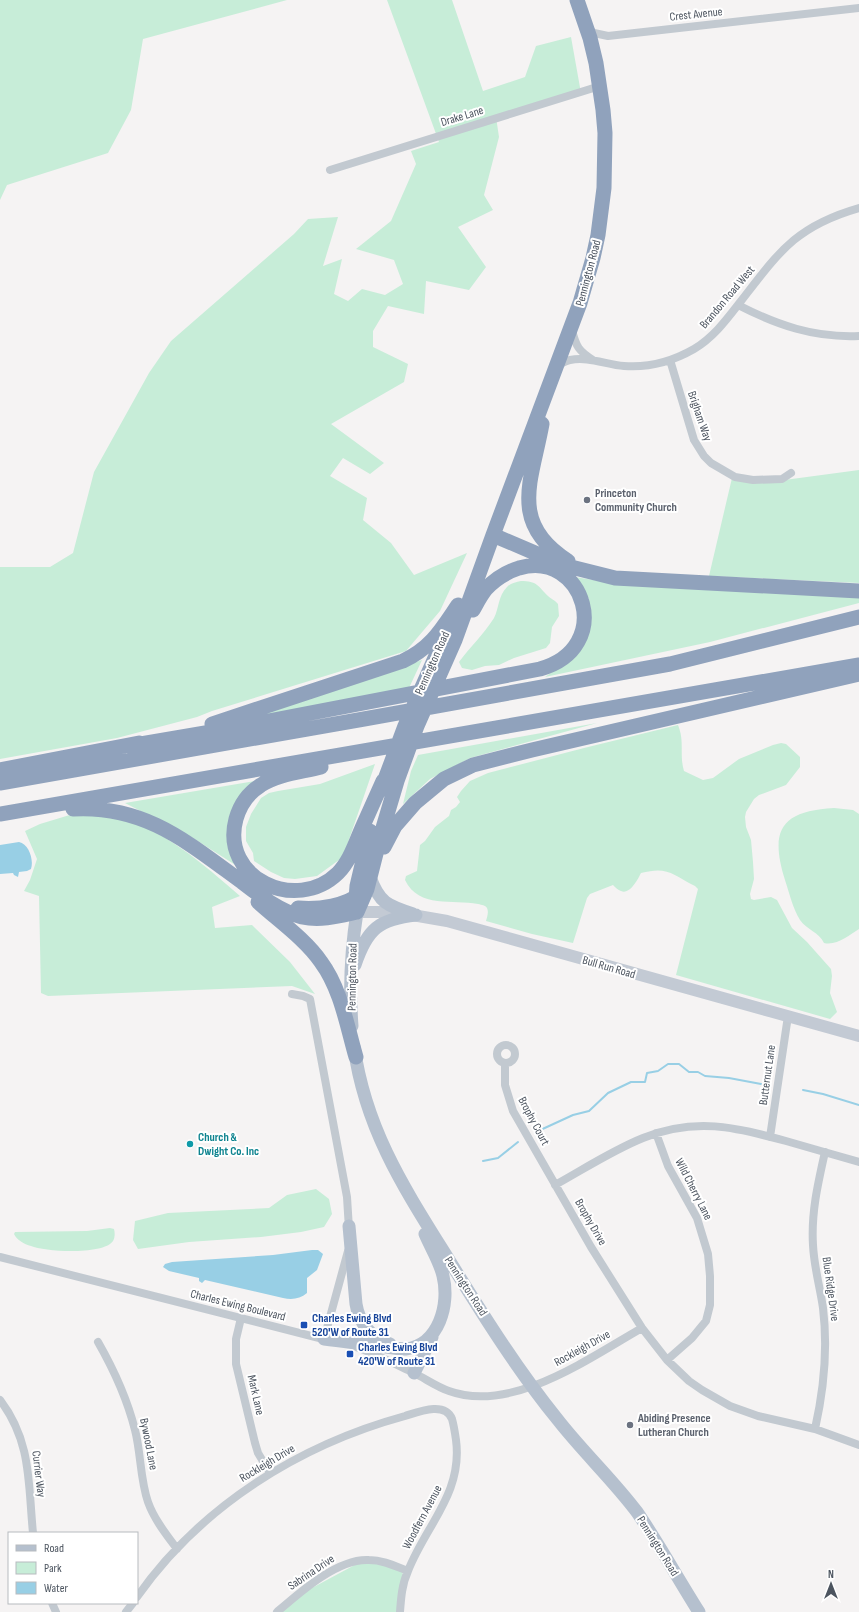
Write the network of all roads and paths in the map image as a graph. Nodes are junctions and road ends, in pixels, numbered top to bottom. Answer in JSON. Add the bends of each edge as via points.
{"nodes":[{"id":1,"x":577,"y":0,"type":"edge"},
{"id":2,"x":859,"y":8,"type":"edge"},
{"id":3,"x":586,"y":28,"type":"junction"},
{"id":4,"x":608,"y":36,"type":"junction"},
{"id":5,"x":593,"y":54,"type":"junction"},
{"id":6,"x":600,"y":86,"type":"junction"},
{"id":7,"x":330,"y":170,"type":"dead end"},
{"id":8,"x":859,"y":208,"type":"edge"},
{"id":9,"x":738,"y":305,"type":"junction"},
{"id":10,"x":571,"y":327,"type":"junction"},
{"id":11,"x":859,"y":336,"type":"edge"},
{"id":12,"x":670,"y":360,"type":"junction"},
{"id":13,"x":598,"y":362,"type":"junction"},
{"id":14,"x":556,"y":366,"type":"junction"},
{"id":15,"x":548,"y":388,"type":"junction"},
{"id":16,"x":791,"y":473,"type":"dead end"},
{"id":17,"x":492,"y":535,"type":"junction"},
{"id":18,"x":602,"y":576,"type":"junction"},
{"id":19,"x":859,"y":592,"type":"edge"},
{"id":20,"x":458,"y":605,"type":"junction"},
{"id":21,"x":859,"y":616,"type":"edge"},
{"id":22,"x":455,"y":640,"type":"junction"},
{"id":23,"x":438,"y":664,"type":"junction"},
{"id":24,"x":859,"y":664,"type":"edge"},
{"id":25,"x":859,"y":674,"type":"edge"},
{"id":26,"x":491,"y":728,"type":"junction"},
{"id":27,"x":129,"y":746,"type":"junction"},
{"id":28,"x":0,"y":770,"type":"edge"},
{"id":29,"x":390,"y":781,"type":"junction"},
{"id":30,"x":0,"y":783,"type":"edge"},
{"id":31,"x":22,"y":810,"type":"junction"},
{"id":32,"x":0,"y":814,"type":"edge"},
{"id":33,"x":210,"y":859,"type":"junction"},
{"id":34,"x":362,"y":894,"type":"junction"},
{"id":35,"x":416,"y":915,"type":"junction"},
{"id":36,"x":351,"y":978,"type":"junction"},
{"id":37,"x":292,"y":994,"type":"dead end"},
{"id":38,"x":788,"y":1016,"type":"junction"},
{"id":39,"x":859,"y":1036,"type":"edge"},
{"id":40,"x":356,"y":1057,"type":"junction"},
{"id":41,"x":505,"y":1063,"type":"dead end"},
{"id":42,"x":656,"y":1133,"type":"junction"},
{"id":43,"x":770,"y":1137,"type":"junction"},
{"id":44,"x":825,"y":1152,"type":"junction"},
{"id":45,"x":859,"y":1162,"type":"edge"},
{"id":46,"x":396,"y":1173,"type":"junction"},
{"id":47,"x":555,"y":1185,"type":"junction"},
{"id":48,"x":349,"y":1226,"type":"junction"},
{"id":49,"x":0,"y":1257,"type":"edge"},
{"id":50,"x":241,"y":1318,"type":"junction"},
{"id":51,"x":642,"y":1328,"type":"junction"},
{"id":52,"x":432,"y":1334,"type":"junction"},
{"id":53,"x":324,"y":1339,"type":"junction"},
{"id":54,"x":98,"y":1342,"type":"dead end"},
{"id":55,"x":667,"y":1360,"type":"junction"},
{"id":56,"x":414,"y":1373,"type":"junction"},
{"id":57,"x":533,"y":1386,"type":"junction"},
{"id":58,"x":0,"y":1400,"type":"edge"},
{"id":59,"x":445,"y":1411,"type":"joint"},
{"id":60,"x":815,"y":1429,"type":"junction"},
{"id":61,"x":859,"y":1445,"type":"edge"},
{"id":62,"x":270,"y":1473,"type":"junction"},
{"id":63,"x":33,"y":1532,"type":"edge"},
{"id":64,"x":177,"y":1549,"type":"junction"},
{"id":65,"x":408,"y":1571,"type":"junction"},
{"id":66,"x":138,"y":1596,"type":"edge"},
{"id":67,"x":132,"y":1604,"type":"edge"},
{"id":68,"x":126,"y":1612,"type":"edge"},
{"id":69,"x":277,"y":1612,"type":"edge"},
{"id":70,"x":400,"y":1612,"type":"edge"},
{"id":71,"x":698,"y":1612,"type":"edge"}],
"edges":[{"from":1,"to":3,"type":"highway","name":"Pennington Road"},
{"from":2,"to":4,"type":"street","name":"Crest Avenue"},
{"from":3,"to":4,"type":"street","name":"Crest Avenue"},
{"from":3,"to":5,"type":"highway","name":"Pennington Road"},
{"from":4,"to":5,"type":"street"},
{"from":5,"to":6,"type":"highway","name":"Pennington Road"},
{"from":6,"to":7,"type":"street","name":"Drake Lane"},
{"from":6,"to":10,"type":"highway","name":"Pennington Road","via":[[605,157],[602,211],[588,280]]},
{"from":8,"to":9,"type":"street","name":"Brandon Road West","via":[[822,221],[798,236],[775,257]]},
{"from":9,"to":11,"type":"street","via":[[766,319],[798,330],[835,336]]},
{"from":9,"to":12,"type":"street","name":"Brandon Road West","via":[[708,339]]},
{"from":10,"to":13,"type":"street","name":"Brandon Road West","via":[[575,345],[582,353]]},
{"from":10,"to":14,"type":"highway","name":"Pennington Road"},
{"from":12,"to":13,"type":"street","name":"Brandon Road West","via":[[640,366]]},
{"from":12,"to":16,"type":"street","name":"Brigham Way","via":[[694,440],[707,460],[739,478],[782,479]]},
{"from":13,"to":14,"type":"street","name":"Brandon Road West","via":[[569,360]]},
{"from":14,"to":15,"type":"highway","name":"Pennington Road"},
{"from":15,"to":17,"type":"highway","name":"Pennington Road"},
{"from":15,"to":18,"type":"highway","via":[[528,493],[530,514],[537,531],[553,550],[574,565]]},
{"from":17,"to":18,"type":"highway","via":[[563,565]]},
{"from":17,"to":20,"type":"highway","name":"Pennington Road"},
{"from":17,"to":22,"type":"highway","name":"Pennington Road"},
{"from":18,"to":19,"type":"highway"},
{"from":20,"to":23,"type":"highway","name":"Pennington Road"},
{"from":20,"to":27,"type":"highway","via":[[432,642],[403,661],[217,722]]},
{"from":21,"to":30,"type":"highway","via":[[670,664]]},
{"from":22,"to":23,"type":"highway","name":"Pennington Road"},
{"from":22,"to":27,"type":"highway","via":[[485,590],[500,577],[527,566],[556,571],[569,581],[582,600],[584,624],[578,642],[568,655],[550,666]]},
{"from":23,"to":29,"type":"highway","name":"Pennington Road","via":[[405,726]]},
{"from":24,"to":26,"type":"highway"},
{"from":25,"to":34,"type":"highway","via":[[473,766],[444,779],[403,815],[390,835]]},
{"from":26,"to":29,"type":"highway","via":[[294,774],[266,783],[248,797],[236,819],[234,841],[244,865],[262,883],[283,890],[304,890],[326,882],[337,874],[350,857]]},
{"from":26,"to":31,"type":"highway"},
{"from":27,"to":28,"type":"highway"},
{"from":29,"to":34,"type":"highway","name":"Pennington Road"},
{"from":29,"to":34,"type":"highway","name":"Pennington Road","via":[[364,855]]},
{"from":31,"to":32,"type":"highway"},
{"from":31,"to":33,"type":"highway","via":[[92,808],[124,812],[166,829]]},
{"from":33,"to":34,"type":"highway","via":[[268,901],[286,911],[308,918],[336,917]]},
{"from":33,"to":40,"type":"highway","via":[[311,949],[321,961],[337,992]]},
{"from":34,"to":35,"type":"main road","via":[[378,896],[390,906]]},
{"from":34,"to":35,"type":"street","name":"Bull Run Road","via":[[381,911]]},
{"from":34,"to":36,"type":"main road","name":"Pennington Road","via":[[352,948]]},
{"from":35,"to":36,"type":"main road","via":[[390,919],[374,930],[363,944]]},
{"from":35,"to":38,"type":"street","name":"Bull Run Road"},
{"from":36,"to":40,"type":"main road","name":"Pennington Road","via":[[350,1001]]},
{"from":37,"to":48,"type":"street","via":[[310,999],[347,1197]]},
{"from":38,"to":39,"type":"street","name":"Bull Run Road"},
{"from":38,"to":43,"type":"street","name":"Butternut Lane"},
{"from":40,"to":46,"type":"main road","name":"Pennington Road","via":[[370,1115]]},
{"from":41,"to":47,"type":"street","name":"Brophy Court","via":[[505,1085],[513,1111]]},
{"from":42,"to":43,"type":"street","via":[[686,1127],[713,1126],[734,1128]]},
{"from":42,"to":47,"type":"street","via":[[630,1144]]},
{"from":42,"to":55,"type":"street","name":"Wild Cherry Lane","via":[[668,1166],[697,1218],[708,1254],[710,1276],[709,1314],[704,1324]]},
{"from":43,"to":44,"type":"street"},
{"from":44,"to":45,"type":"street"},
{"from":44,"to":60,"type":"street","name":"Blue Ridge Drive","via":[[813,1226],[815,1266],[825,1330],[823,1383]]},
{"from":46,"to":52,"type":"main road","via":[[443,1274],[445,1301],[442,1315]]},
{"from":46,"to":57,"type":"main road","name":"Pennington Road","via":[[466,1286]]},
{"from":47,"to":51,"type":"street","name":"Brophy Drive"},
{"from":48,"to":52,"type":"main road","via":[[356,1304],[364,1325],[378,1339],[394,1345],[410,1345]]},
{"from":48,"to":53,"type":"street","via":[[347,1256]]},
{"from":49,"to":50,"type":"street","name":"Charles Ewing Boulevard"},
{"from":50,"to":53,"type":"street","name":"Charles Ewing Boulevard"},
{"from":50,"to":62,"type":"street","name":"Mark Lane","via":[[236,1348],[238,1371],[258,1453]]},
{"from":51,"to":55,"type":"street","name":"Brophy Drive"},
{"from":51,"to":57,"type":"street","name":"Rockleigh Drive","via":[[553,1379]]},
{"from":52,"to":53,"type":"main road","via":[[415,1346],[402,1349]]},
{"from":52,"to":56,"type":"main road"},
{"from":53,"to":56,"type":"street","name":"Charles Ewing Boulevard","via":[[362,1349]]},
{"from":54,"to":64,"type":"street","name":"Bywood Lane","via":[[129,1410],[140,1452],[148,1503]]},
{"from":55,"to":60,"type":"street","name":"Brophy Drive","via":[[684,1377],[730,1406],[758,1416]]},
{"from":56,"to":57,"type":"street","name":"Charles Ewing Boulevard","via":[[445,1390],[468,1396],[499,1395]]},
{"from":57,"to":71,"type":"main road","name":"Pennington Road","via":[[558,1421],[637,1512]]},
{"from":58,"to":63,"type":"street","name":"Currier Way","via":[[12,1418],[24,1448],[30,1481]]},
{"from":59,"to":62,"type":"street","name":"Rockleigh Drive","via":[[429,1410],[391,1420],[322,1446]]},
{"from":59,"to":65,"type":"street","name":"Woodfern Avenue","via":[[452,1419],[456,1442],[454,1480]]},
{"from":60,"to":61,"type":"street","name":"Brophy Drive"},
{"from":62,"to":64,"type":"street","name":"Rockleigh Drive","via":[[227,1504]]},
{"from":64,"to":66,"type":"street","name":"Rockleigh Drive"},
{"from":65,"to":69,"type":"street","name":"Sabrina Drive","via":[[380,1561],[350,1562],[322,1578]]},
{"from":65,"to":70,"type":"street","name":"Woodfern Avenue","via":[[401,1596]]},
{"from":67,"to":68,"type":"street"}]}
